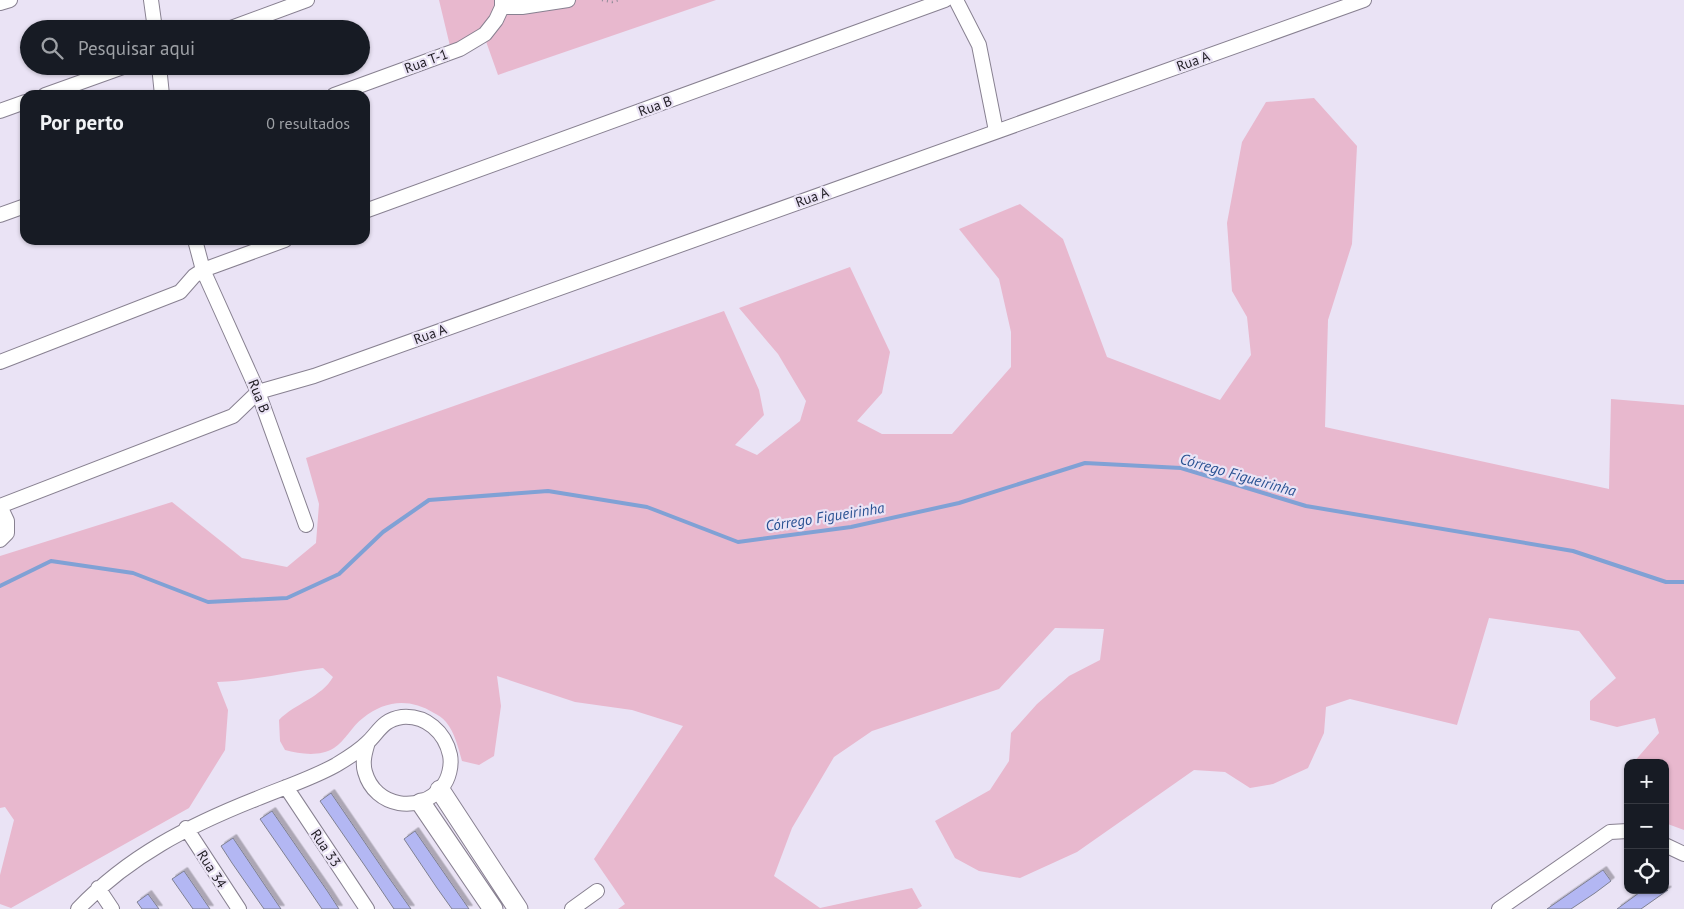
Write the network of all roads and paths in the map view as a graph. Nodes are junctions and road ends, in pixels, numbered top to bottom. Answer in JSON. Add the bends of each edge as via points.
{"nodes":[{"id":1,"x":10,"y":0,"type":"edge"},
{"id":2,"x":151,"y":0,"type":"edge"},
{"id":3,"x":307,"y":0,"type":"edge"},
{"id":4,"x":568,"y":0,"type":"edge"},
{"id":5,"x":602,"y":0,"type":"edge"},
{"id":6,"x":619,"y":0,"type":"edge"},
{"id":7,"x":945,"y":0,"type":"edge"},
{"id":8,"x":956,"y":0,"type":"edge"},
{"id":9,"x":1362,"y":0,"type":"edge"},
{"id":10,"x":0,"y":3,"type":"edge"},
{"id":11,"x":502,"y":4,"type":"edge"},
{"id":12,"x":154,"y":20,"type":"edge"},
{"id":13,"x":253,"y":20,"type":"edge"},
{"id":14,"x":101,"y":75,"type":"edge"},
{"id":15,"x":160,"y":75,"type":"edge"},
{"id":16,"x":59,"y":90,"type":"edge"},
{"id":17,"x":161,"y":90,"type":"edge"},
{"id":18,"x":348,"y":90,"type":"edge"},
{"id":19,"x":20,"y":104,"type":"edge"},
{"id":20,"x":0,"y":111,"type":"edge"},
{"id":21,"x":996,"y":131,"type":"junction"},
{"id":22,"x":20,"y":208,"type":"edge"},
{"id":23,"x":370,"y":209,"type":"edge"},
{"id":24,"x":0,"y":215,"type":"edge"},
{"id":25,"x":196,"y":245,"type":"edge"},
{"id":26,"x":272,"y":245,"type":"edge"},
{"id":27,"x":204,"y":270,"type":"junction"},
{"id":28,"x":0,"y":362,"type":"edge"},
{"id":29,"x":258,"y":392,"type":"junction"},
{"id":30,"x":0,"y":506,"type":"edge"},
{"id":31,"x":306,"y":525,"type":"dead end"},
{"id":32,"x":0,"y":540,"type":"edge"},
{"id":33,"x":368,"y":742,"type":"junction"},
{"id":34,"x":335,"y":766,"type":"junction"},
{"id":35,"x":365,"y":771,"type":"junction"},
{"id":36,"x":286,"y":787,"type":"junction"},
{"id":37,"x":440,"y":790,"type":"junction"},
{"id":38,"x":421,"y":803,"type":"junction"},
{"id":39,"x":186,"y":828,"type":"junction"},
{"id":40,"x":1624,"y":831,"type":"edge"},
{"id":41,"x":1669,"y":847,"type":"edge"},
{"id":42,"x":1684,"y":854,"type":"edge"},
{"id":43,"x":98,"y":888,"type":"junction"},
{"id":44,"x":597,"y":891,"type":"dead end"},
{"id":45,"x":78,"y":909,"type":"edge"},
{"id":46,"x":112,"y":909,"type":"edge"},
{"id":47,"x":239,"y":909,"type":"edge"},
{"id":48,"x":367,"y":909,"type":"edge"},
{"id":49,"x":493,"y":909,"type":"edge"},
{"id":50,"x":518,"y":909,"type":"edge"},
{"id":51,"x":572,"y":909,"type":"edge"},
{"id":52,"x":1498,"y":909,"type":"edge"}],
"edges":[{"from":1,"to":10,"type":"street"},
{"from":2,"to":12,"type":"street"},
{"from":3,"to":13,"type":"street"},
{"from":4,"to":11,"type":"street","via":[[522,7]]},
{"from":5,"to":6,"type":"path"},
{"from":7,"to":23,"type":"street","name":"Rua B"},
{"from":8,"to":21,"type":"street","via":[[979,45]]},
{"from":9,"to":21,"type":"street","name":"Rua A"},
{"from":11,"to":18,"type":"street","name":"Rua T-1","via":[[496,20],[485,34],[460,49]]},
{"from":14,"to":16,"type":"street"},
{"from":15,"to":17,"type":"street"},
{"from":19,"to":20,"type":"street"},
{"from":21,"to":29,"type":"street","name":"Rua A","via":[[314,376]]},
{"from":22,"to":24,"type":"street"},
{"from":25,"to":27,"type":"street","name":"Rua B"},
{"from":26,"to":27,"type":"street"},
{"from":27,"to":28,"type":"street","via":[[180,292]]},
{"from":27,"to":29,"type":"street","name":"Rua B"},
{"from":29,"to":30,"type":"street","via":[[233,416]]},
{"from":29,"to":31,"type":"street","name":"Rua B"},
{"from":30,"to":32,"type":"street","via":[[7,521],[7,533]]},
{"from":33,"to":34,"type":"street"},
{"from":33,"to":35,"type":"street"},
{"from":33,"to":37,"type":"street","via":[[387,722],[415,718],[429,722],[448,744],[451,758],[450,772]]},
{"from":34,"to":35,"type":"street"},
{"from":34,"to":36,"type":"street"},
{"from":35,"to":38,"type":"street","via":[[370,785],[380,796],[400,804]]},
{"from":36,"to":39,"type":"street"},
{"from":36,"to":48,"type":"street","name":"Rua 33"},
{"from":37,"to":38,"type":"street"},
{"from":37,"to":50,"type":"street"},
{"from":38,"to":49,"type":"street"},
{"from":39,"to":43,"type":"street"},
{"from":39,"to":47,"type":"street","name":"Rua 34"},
{"from":40,"to":52,"type":"street","via":[[1610,832]]},
{"from":41,"to":42,"type":"street"},
{"from":43,"to":45,"type":"street"},
{"from":43,"to":46,"type":"street"},
{"from":44,"to":51,"type":"street"}]}
